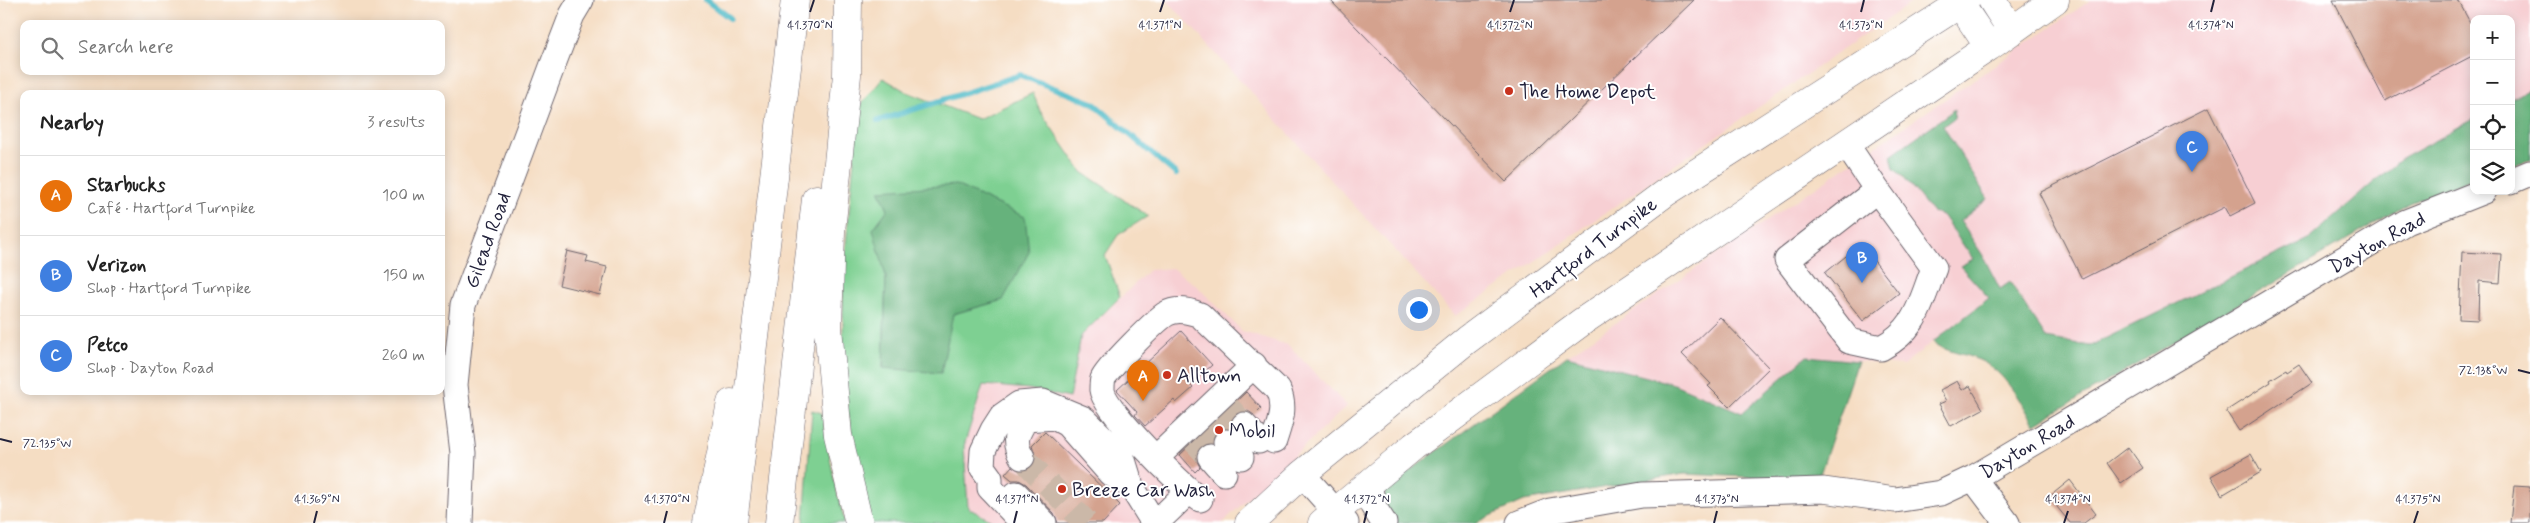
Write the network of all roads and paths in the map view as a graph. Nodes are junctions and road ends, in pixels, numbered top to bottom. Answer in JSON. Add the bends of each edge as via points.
{"nodes":[{"id":1,"x":581,"y":0,"type":"edge"},
{"id":2,"x":795,"y":0,"type":"edge"},
{"id":3,"x":838,"y":0,"type":"edge"},
{"id":4,"x":848,"y":0,"type":"edge"},
{"id":5,"x":1992,"y":0,"type":"edge"},
{"id":6,"x":2055,"y":0,"type":"edge"},
{"id":7,"x":1961,"y":1,"type":"edge"},
{"id":8,"x":2012,"y":31,"type":"junction"},
{"id":9,"x":1989,"y":47,"type":"junction"},
{"id":10,"x":1846,"y":144,"type":"junction"},
{"id":11,"x":2530,"y":173,"type":"edge"},
{"id":12,"x":2515,"y":179,"type":"edge"},
{"id":13,"x":1877,"y":190,"type":"junction"},
{"id":14,"x":2474,"y":195,"type":"edge"},
{"id":15,"x":769,"y":212,"type":"junction"},
{"id":16,"x":1254,"y":365,"type":"junction"},
{"id":17,"x":1240,"y":448,"type":"dead end"},
{"id":18,"x":1022,"y":457,"type":"tunnel mouth"},
{"id":19,"x":1156,"y":458,"type":"junction"},
{"id":20,"x":1302,"y":474,"type":"junction"},
{"id":21,"x":990,"y":478,"type":"junction"},
{"id":22,"x":1973,"y":478,"type":"junction"},
{"id":23,"x":1369,"y":483,"type":"junction"},
{"id":24,"x":1131,"y":486,"type":"junction"},
{"id":25,"x":1334,"y":519,"type":"edge"},
{"id":26,"x":460,"y":523,"type":"edge"},
{"id":27,"x":707,"y":523,"type":"edge"},
{"id":28,"x":733,"y":523,"type":"edge"},
{"id":29,"x":779,"y":523,"type":"edge"},
{"id":30,"x":859,"y":523,"type":"edge"},
{"id":31,"x":1023,"y":523,"type":"edge"},
{"id":32,"x":1044,"y":523,"type":"edge"},
{"id":33,"x":1155,"y":523,"type":"edge"},
{"id":34,"x":1250,"y":523,"type":"edge"},
{"id":35,"x":1384,"y":523,"type":"edge"},
{"id":36,"x":1519,"y":523,"type":"edge"},
{"id":37,"x":2006,"y":523,"type":"edge"}],
"edges":[{"from":1,"to":26,"type":"street","name":"Gilead Road","via":[[572,14],[463,305],[455,385],[463,453]]},
{"from":2,"to":15,"type":"highway"},
{"from":3,"to":29,"type":"highway"},
{"from":4,"to":30,"type":"highway","via":[[847,75],[831,231],[828,328],[838,435]]},
{"from":5,"to":8,"type":"highway"},
{"from":6,"to":8,"type":"highway"},
{"from":7,"to":9,"type":"highway","name":"Hartford Turnpike"},
{"from":7,"to":20,"type":"highway","name":"Hartford Turnpike","via":[[1665,194],[1467,340]]},
{"from":8,"to":9,"type":"highway"},
{"from":9,"to":10,"type":"highway"},
{"from":10,"to":13,"type":"street"},
{"from":10,"to":23,"type":"highway","via":[[1583,321]]},
{"from":11,"to":12,"type":"street"},
{"from":13,"to":13,"type":"street","via":[[1934,268],[1914,320],[1896,341],[1881,348],[1849,341],[1787,260]]},
{"from":14,"to":22,"type":"street","name":"Dayton Road","via":[[2406,222]]},
{"from":15,"to":27,"type":"highway"},
{"from":15,"to":28,"type":"highway"},
{"from":16,"to":17,"type":"street","via":[[1278,390],[1283,400],[1283,412]]},
{"from":16,"to":19,"type":"street","via":[[1206,419]]},
{"from":16,"to":19,"type":"street","via":[[1200,315],[1186,311],[1166,314],[1111,367],[1103,378],[1102,391],[1106,402]]},
{"from":18,"to":24,"type":"street","via":[[1016,449],[1015,436],[1026,419],[1054,417],[1067,424],[1110,473]]},
{"from":19,"to":33,"type":"street","via":[[1195,495]]},
{"from":20,"to":25,"type":"street"},
{"from":20,"to":34,"type":"highway","name":"Hartford Turnpike"},
{"from":21,"to":24,"type":"street","via":[[982,467],[983,451],[1002,416],[1019,404],[1043,402],[1084,419],[1123,460]]},
{"from":21,"to":31,"type":"street","via":[[990,488]]},
{"from":21,"to":32,"type":"street","via":[[1004,481]]},
{"from":22,"to":36,"type":"street","name":"Dayton Road","via":[[1942,493],[1895,500],[1823,490],[1642,496],[1550,511]]},
{"from":22,"to":37,"type":"street"},
{"from":23,"to":25,"type":"highway"},
{"from":23,"to":35,"type":"street","via":[[1373,506]]},
{"from":24,"to":33,"type":"street"}]}
